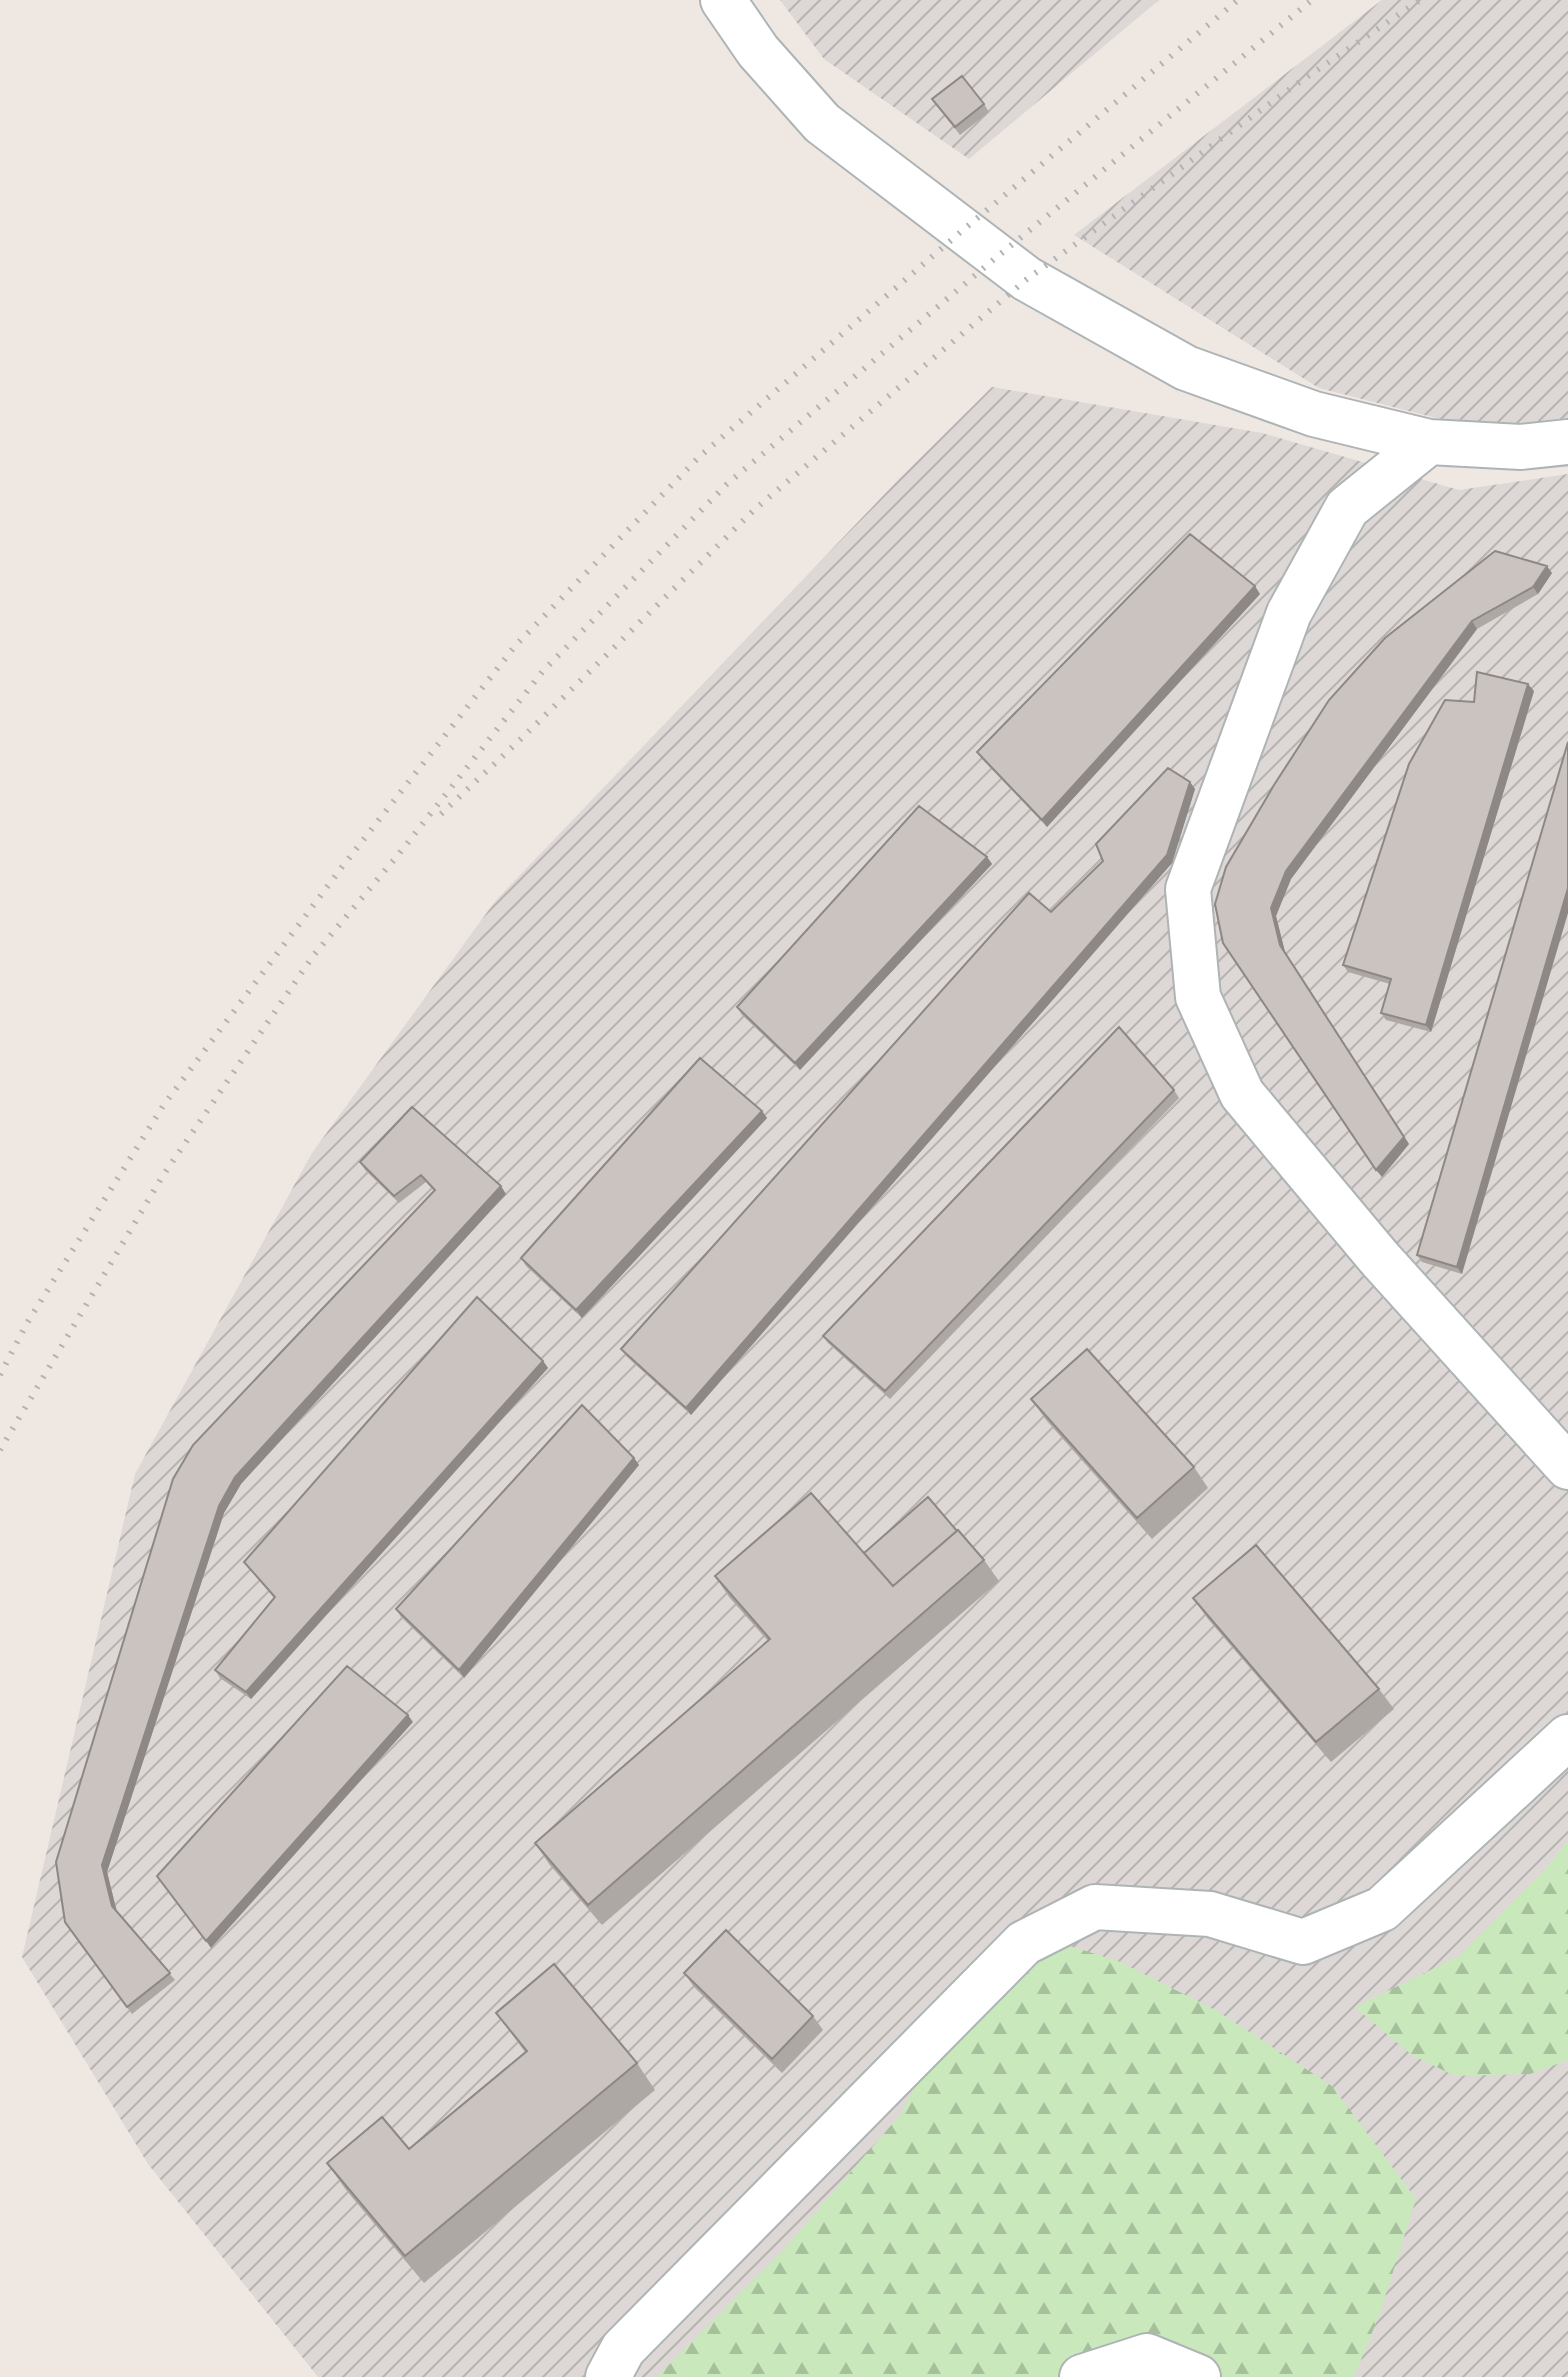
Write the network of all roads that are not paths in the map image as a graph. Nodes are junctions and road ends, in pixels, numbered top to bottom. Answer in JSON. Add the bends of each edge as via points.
{"nodes":[{"id":1,"x":723,"y":0,"type":"edge"},
{"id":2,"x":1429,"y":442,"type":"junction"},
{"id":3,"x":1568,"y":442,"type":"edge"},
{"id":4,"x":1568,"y":1467,"type":"edge"},
{"id":5,"x":1568,"y":1737,"type":"edge"},
{"id":6,"x":608,"y":2377,"type":"edge"},
{"id":7,"x":1082,"y":2377,"type":"edge"},
{"id":8,"x":1198,"y":2377,"type":"edge"}],
"edges":[{"from":1,"to":2,"type":"street","via":[[758,51],[822,123],[1027,279],[1186,368],[1314,414]]},
{"from":2,"to":3,"type":"street","via":[[1521,447]]},
{"from":2,"to":4,"type":"street","via":[[1347,508],[1289,613],[1188,889],[1198,997],[1242,1094],[1380,1259]]},
{"from":5,"to":6,"type":"street","via":[[1382,1909],[1303,1942],[1210,1914],[1095,1907],[1024,1943],[623,2349]]},
{"from":7,"to":8,"type":"street","via":[[1147,2356]]}]}
